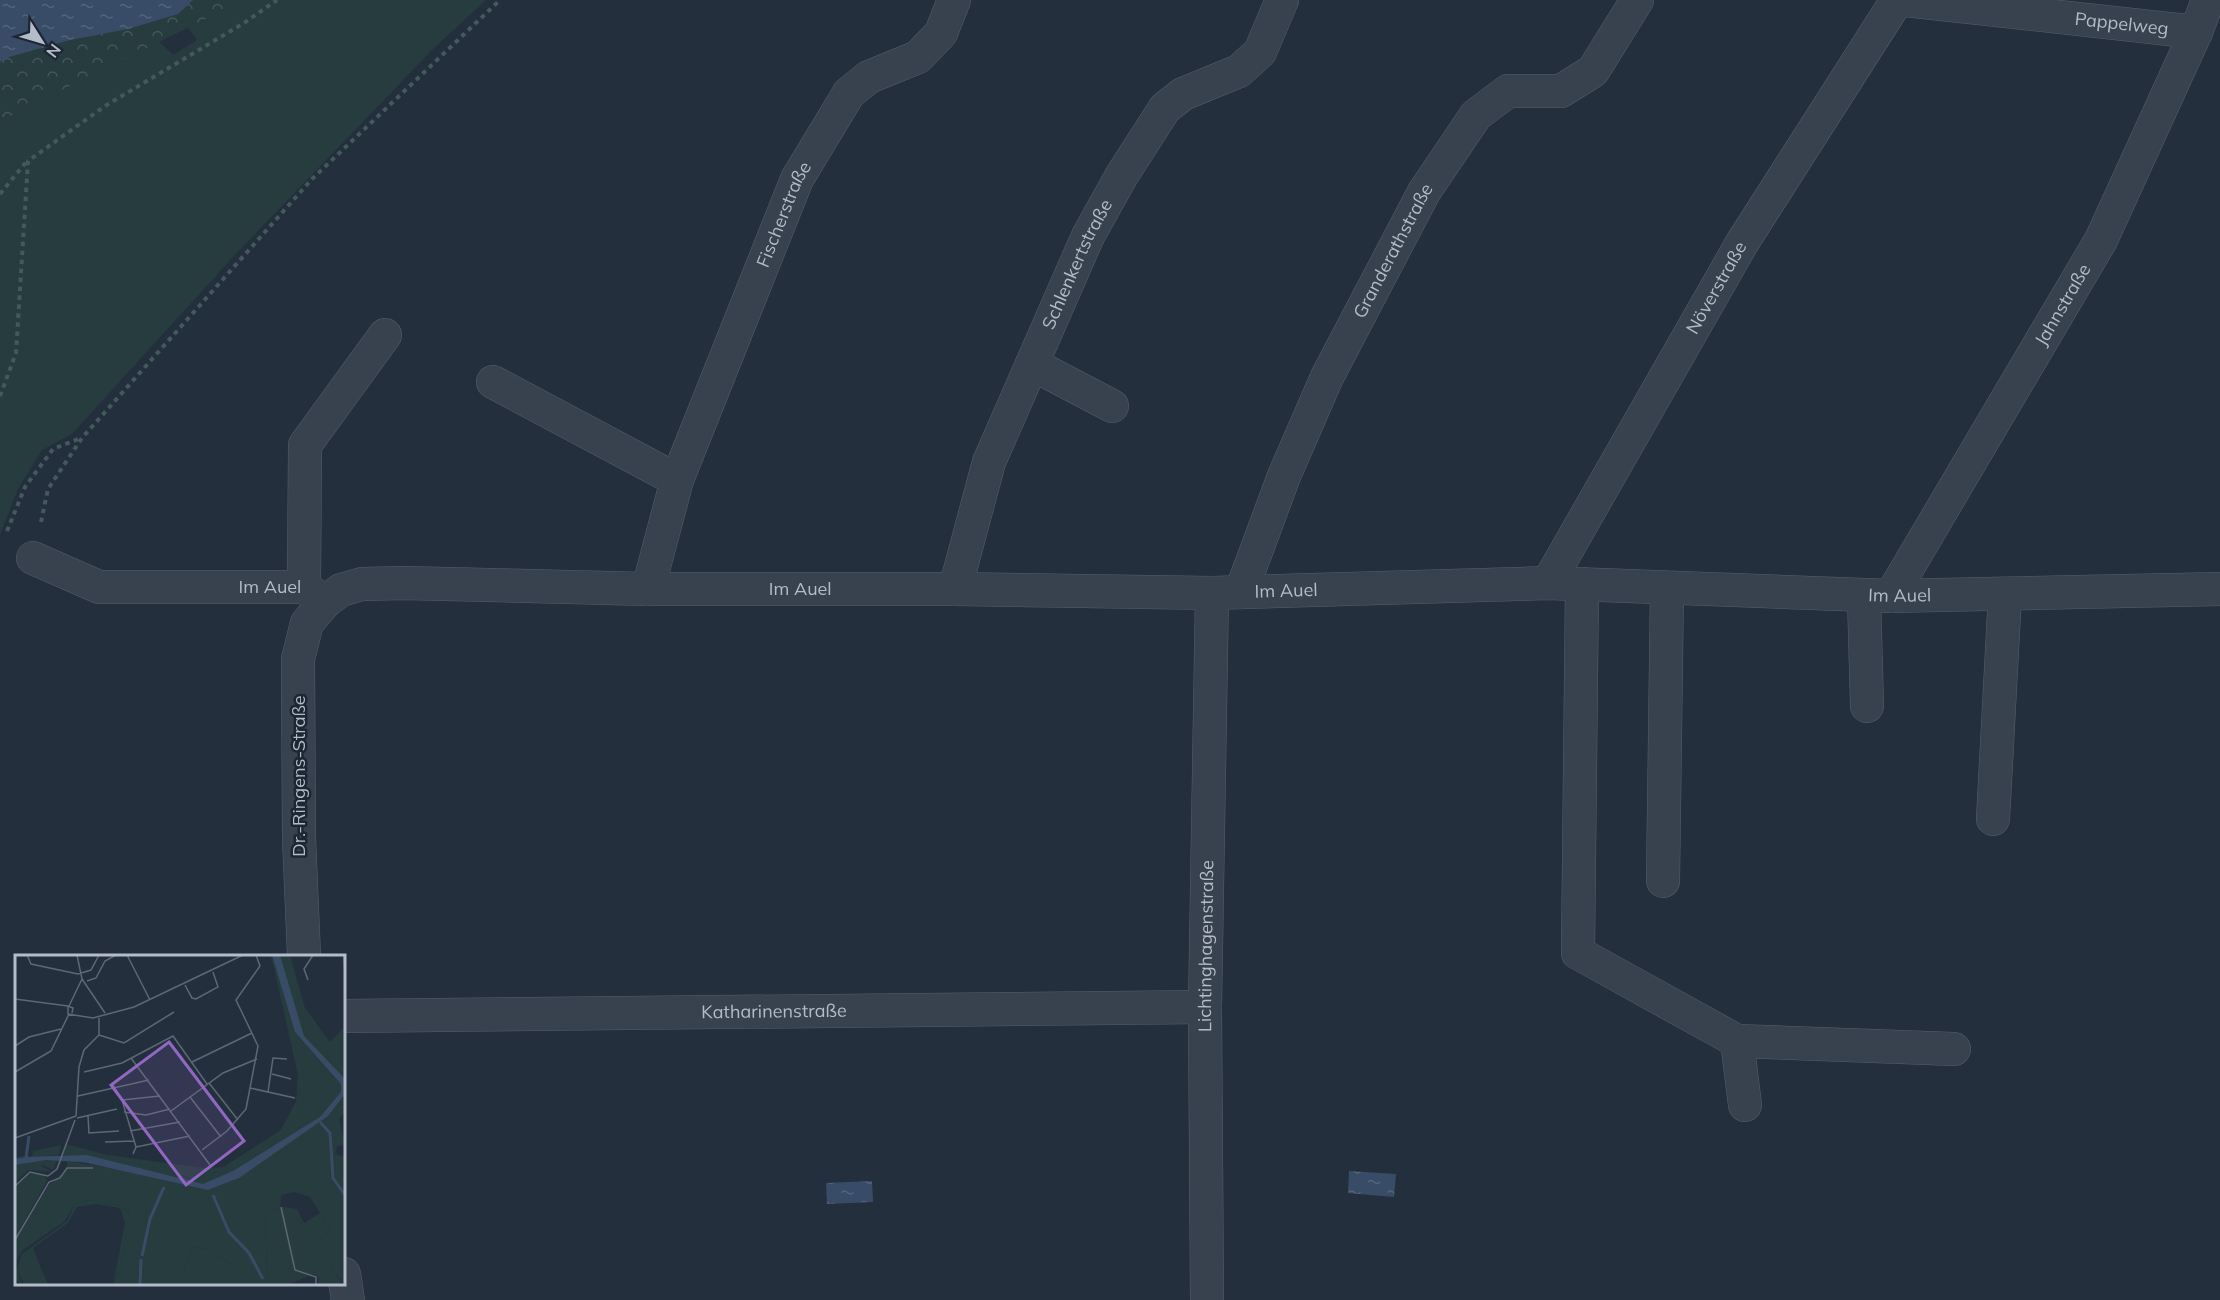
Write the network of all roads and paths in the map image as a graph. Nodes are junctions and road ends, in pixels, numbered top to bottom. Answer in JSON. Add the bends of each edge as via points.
{"nodes":[{"id":1,"x":277,"y":0,"type":"edge"},
{"id":2,"x":500,"y":0,"type":"edge"},
{"id":3,"x":954,"y":0,"type":"edge"},
{"id":4,"x":1282,"y":0,"type":"edge"},
{"id":5,"x":1637,"y":0,"type":"edge"},
{"id":6,"x":1897,"y":0,"type":"edge"},
{"id":7,"x":1905,"y":0,"type":"edge"},
{"id":8,"x":2208,"y":0,"type":"edge"},
{"id":9,"x":2196,"y":32,"type":"junction"},
{"id":10,"x":28,"y":161,"type":"junction"},
{"id":11,"x":0,"y":194,"type":"edge"},
{"id":12,"x":385,"y":335,"type":"dead end"},
{"id":13,"x":1032,"y":364,"type":"junction"},
{"id":14,"x":493,"y":382,"type":"dead end"},
{"id":15,"x":0,"y":396,"type":"edge"},
{"id":16,"x":1112,"y":406,"type":"dead end"},
{"id":17,"x":82,"y":438,"type":"junction"},
{"id":18,"x":677,"y":480,"type":"junction"},
{"id":19,"x":48,"y":489,"type":"dead end"},
{"id":20,"x":2,"y":542,"type":"dead end"},
{"id":21,"x":33,"y":558,"type":"dead end"},
{"id":22,"x":1548,"y":583,"type":"junction"},
{"id":23,"x":1582,"y":584,"type":"junction"},
{"id":24,"x":1667,"y":588,"type":"junction"},
{"id":25,"x":648,"y":589,"type":"junction"},
{"id":26,"x":956,"y":589,"type":"junction"},
{"id":27,"x":2220,"y":589,"type":"edge"},
{"id":28,"x":1226,"y":593,"type":"junction"},
{"id":29,"x":2005,"y":594,"type":"junction"},
{"id":30,"x":314,"y":595,"type":"junction"},
{"id":31,"x":1877,"y":596,"type":"junction"},
{"id":32,"x":1868,"y":706,"type":"dead end"},
{"id":33,"x":1993,"y":819,"type":"dead end"},
{"id":34,"x":1663,"y":881,"type":"dead end"},
{"id":35,"x":304,"y":955,"type":"edge"},
{"id":36,"x":1204,"y":1007,"type":"junction"},
{"id":37,"x":345,"y":1016,"type":"edge"},
{"id":38,"x":1737,"y":1041,"type":"junction"},
{"id":39,"x":1954,"y":1049,"type":"dead end"},
{"id":40,"x":1745,"y":1105,"type":"dead end"},
{"id":41,"x":345,"y":1280,"type":"edge"},
{"id":42,"x":348,"y":1300,"type":"edge"},
{"id":43,"x":1207,"y":1300,"type":"edge"}],
"edges":[{"from":1,"to":10,"type":"path","via":[[105,106]]},
{"from":2,"to":17,"type":"path","via":[[312,179]]},
{"from":3,"to":18,"type":"street","name":"Fischerstraße","via":[[941,33],[918,57],[869,77],[849,93],[797,179]]},
{"from":4,"to":13,"type":"street","name":"Schlenkertstraße","via":[[1260,52],[1239,70],[1183,94],[1165,108],[1088,236]]},
{"from":5,"to":28,"type":"street","name":"Granderathstraße","via":[[1593,71],[1561,91],[1508,91],[1476,115],[1424,192],[1327,377]]},
{"from":6,"to":22,"type":"street","name":"Növerstraße","via":[[1742,243]]},
{"from":7,"to":9,"type":"street","name":"Pappelweg"},
{"from":8,"to":9,"type":"street","name":"Jahnstraße"},
{"from":9,"to":31,"type":"street","name":"Jahnstraße","via":[[2101,240]]},
{"from":10,"to":11,"type":"path"},
{"from":10,"to":15,"type":"path","via":[[16,353]]},
{"from":12,"to":30,"type":"street","via":[[305,445]]},
{"from":13,"to":16,"type":"street"},
{"from":13,"to":26,"type":"street","name":"Schlenkertstraße","via":[[989,462]]},
{"from":14,"to":18,"type":"street"},
{"from":17,"to":19,"type":"path"},
{"from":17,"to":20,"type":"path","via":[[53,449],[25,487]]},
{"from":18,"to":25,"type":"street","name":"Fischerstraße"},
{"from":21,"to":30,"type":"street","name":"Im Auel","via":[[99,587]]},
{"from":22,"to":23,"type":"street","name":"Im Auel"},
{"from":22,"to":28,"type":"street","name":"Im Auel"},
{"from":23,"to":24,"type":"street","name":"Im Auel"},
{"from":23,"to":38,"type":"street","via":[[1578,953]]},
{"from":24,"to":31,"type":"street","name":"Im Auel"},
{"from":24,"to":34,"type":"street"},
{"from":25,"to":26,"type":"street","name":"Im Auel"},
{"from":25,"to":30,"type":"street","name":"Im Auel","via":[[404,583],[362,584]]},
{"from":26,"to":28,"type":"street","name":"Im Auel"},
{"from":27,"to":29,"type":"street","name":"Im Auel"},
{"from":28,"to":36,"type":"street","name":"Lichtinghagenstraße"},
{"from":29,"to":31,"type":"street","name":"Im Auel"},
{"from":29,"to":33,"type":"street"},
{"from":30,"to":35,"type":"street","name":"Dr.-Ringens-Straße","via":[[298,659]]},
{"from":31,"to":32,"type":"street"},
{"from":36,"to":37,"type":"street","name":"Katharinenstraße"},
{"from":36,"to":43,"type":"street","name":"Lichtinghagenstraße"},
{"from":38,"to":39,"type":"street"},
{"from":38,"to":40,"type":"street"},
{"from":41,"to":42,"type":"street"}]}
